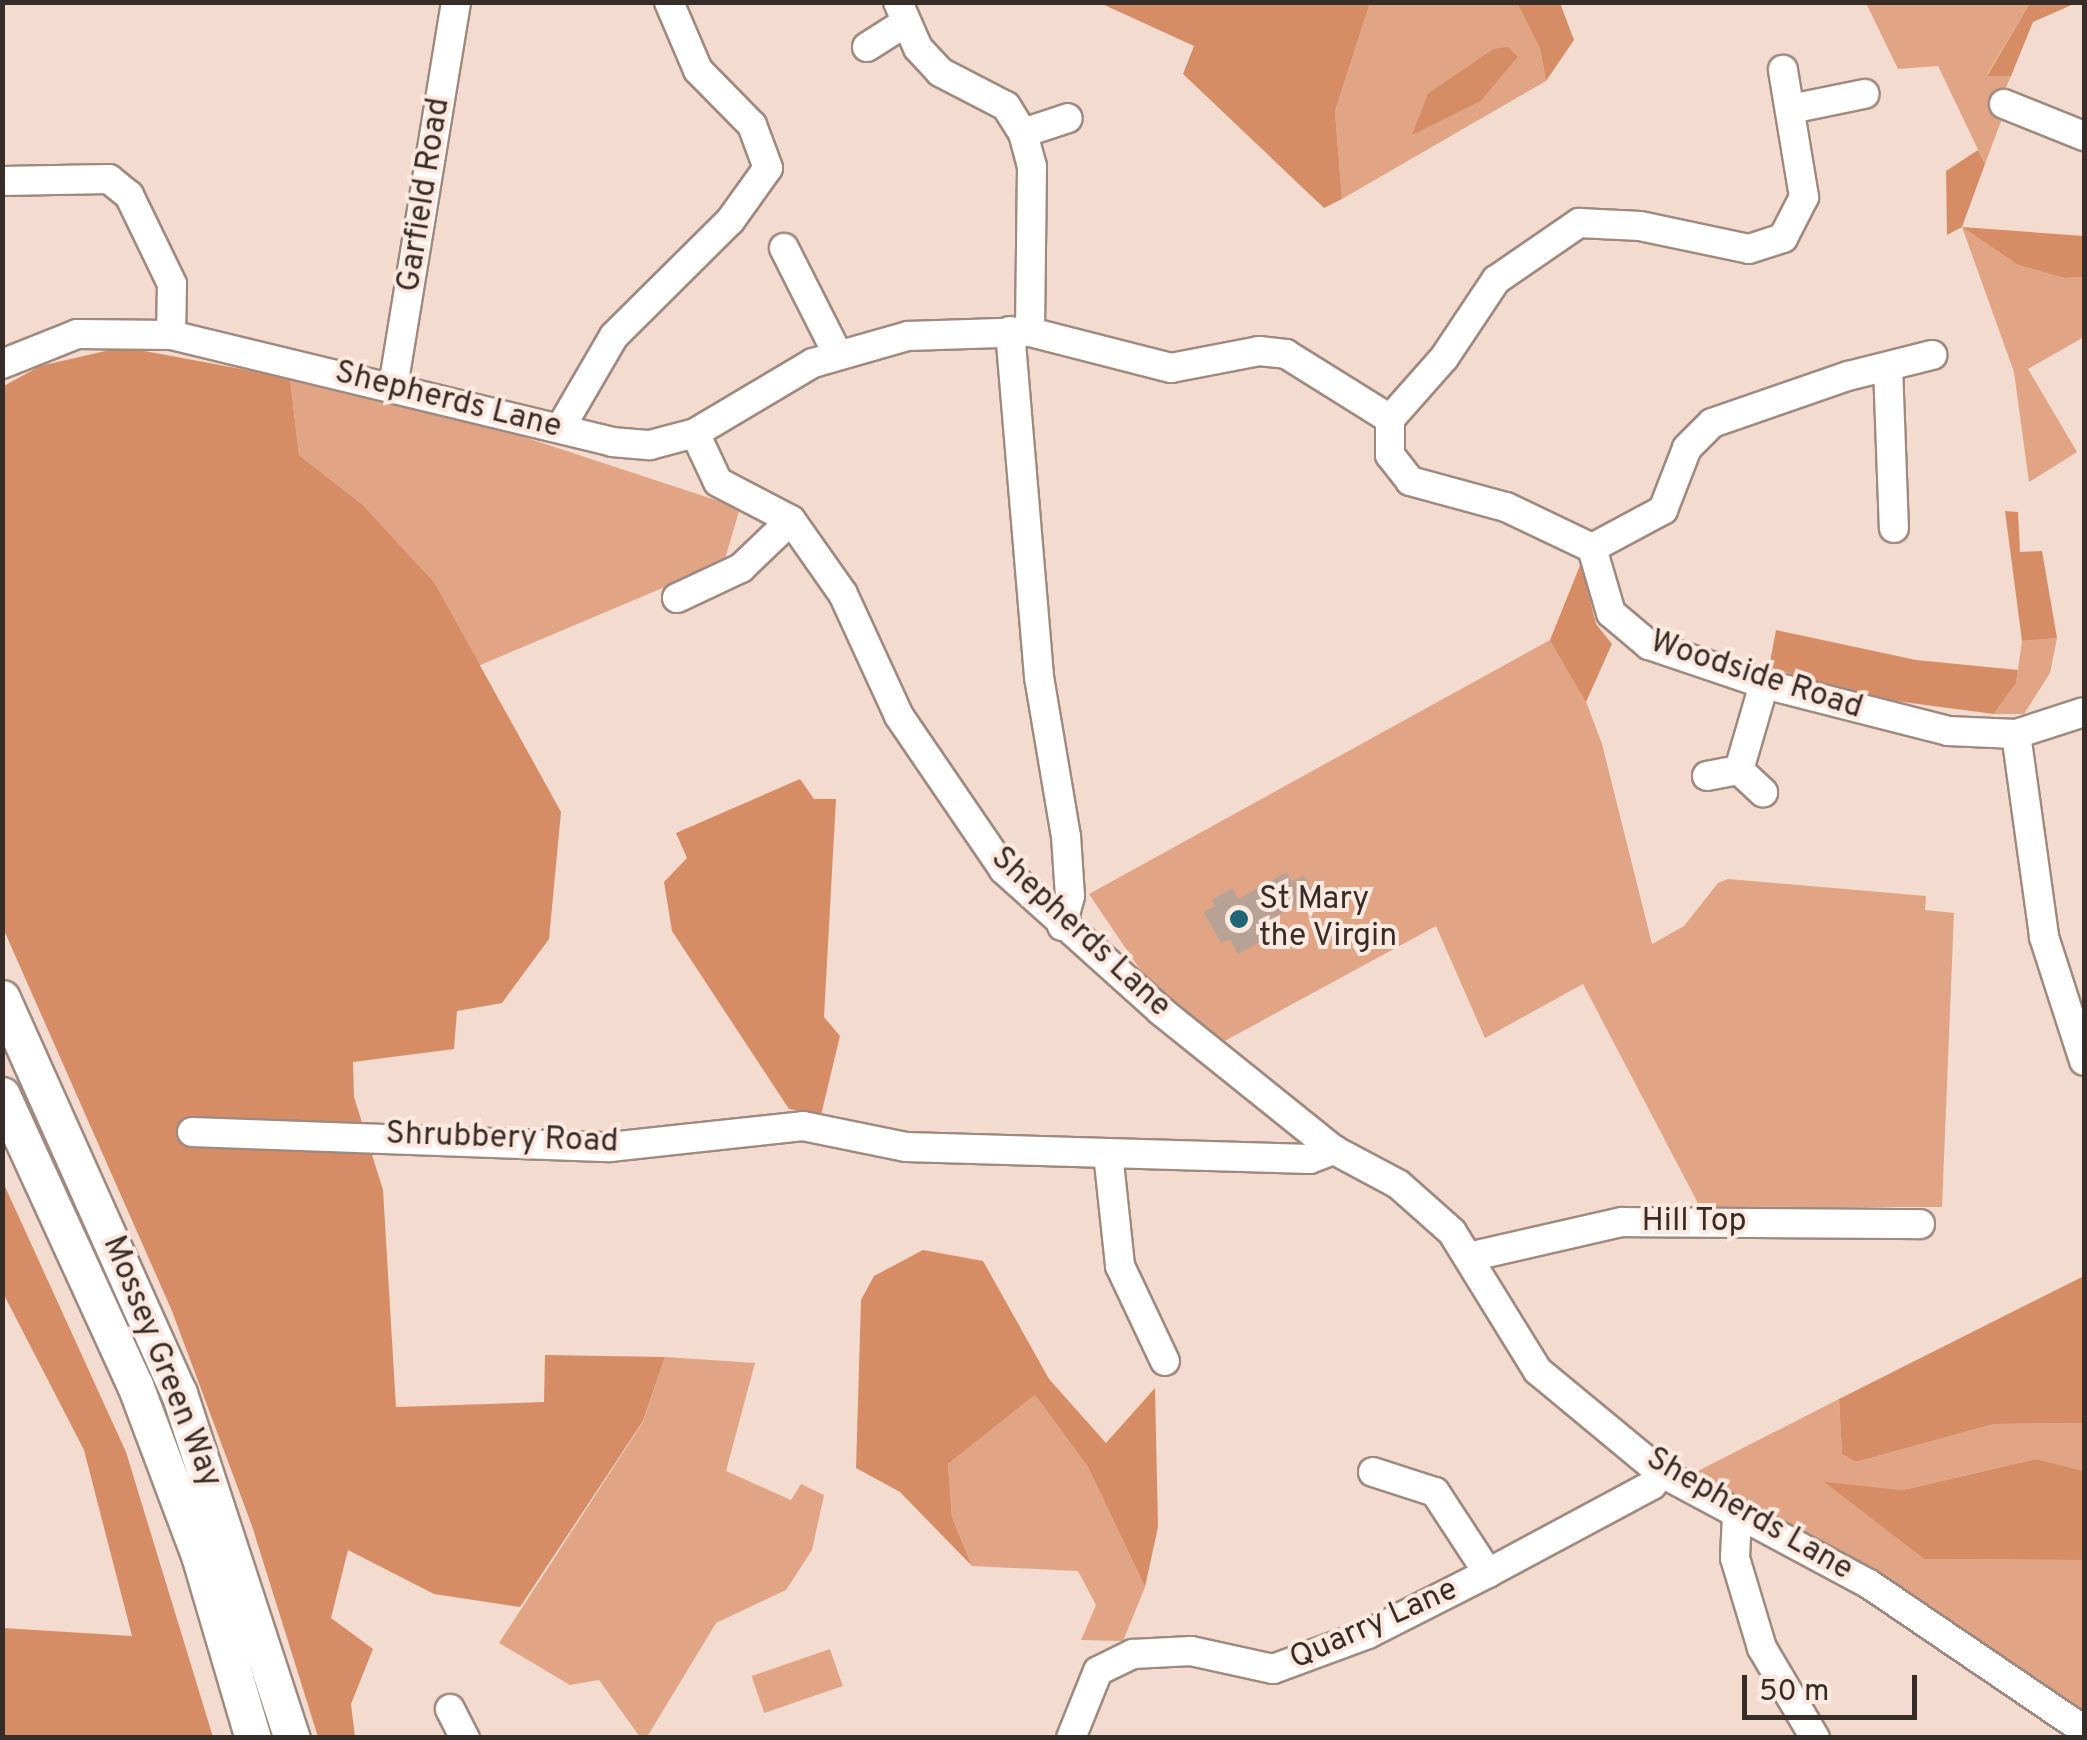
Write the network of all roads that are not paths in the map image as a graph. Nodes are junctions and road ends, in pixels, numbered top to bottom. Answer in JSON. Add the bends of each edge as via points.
{"nodes":[{"id":1,"x":456,"y":2,"type":"edge"},
{"id":2,"x":669,"y":2,"type":"edge"},
{"id":3,"x":902,"y":13,"type":"edge"},
{"id":4,"x":867,"y":46,"type":"dead end"},
{"id":5,"x":1783,"y":70,"type":"dead end"},
{"id":6,"x":1864,"y":94,"type":"dead end"},
{"id":7,"x":2004,"y":104,"type":"dead end"},
{"id":8,"x":1791,"y":109,"type":"junction"},
{"id":9,"x":1068,"y":118,"type":"dead end"},
{"id":10,"x":1023,"y":134,"type":"junction"},
{"id":11,"x":2084,"y":136,"type":"edge"},
{"id":12,"x":2,"y":180,"type":"edge"},
{"id":13,"x":784,"y":248,"type":"dead end"},
{"id":14,"x":1020,"y":332,"type":"junction"},
{"id":15,"x":171,"y":335,"type":"junction"},
{"id":16,"x":837,"y":353,"type":"junction"},
{"id":17,"x":1932,"y":356,"type":"dead end"},
{"id":18,"x":2,"y":364,"type":"edge"},
{"id":19,"x":1888,"y":367,"type":"junction"},
{"id":20,"x":393,"y":387,"type":"junction"},
{"id":21,"x":1390,"y":419,"type":"junction"},
{"id":22,"x":561,"y":427,"type":"junction"},
{"id":23,"x":695,"y":433,"type":"junction"},
{"id":24,"x":791,"y":520,"type":"junction"},
{"id":25,"x":1894,"y":528,"type":"dead end"},
{"id":26,"x":1592,"y":548,"type":"junction"},
{"id":27,"x":677,"y":598,"type":"dead end"},
{"id":28,"x":1764,"y":684,"type":"junction"},
{"id":29,"x":2084,"y":712,"type":"edge"},
{"id":30,"x":2016,"y":734,"type":"junction"},
{"id":31,"x":1739,"y":770,"type":"junction"},
{"id":32,"x":1706,"y":776,"type":"dead end"},
{"id":33,"x":1762,"y":792,"type":"dead end"},
{"id":34,"x":1062,"y":926,"type":"junction"},
{"id":35,"x":2,"y":998,"type":"edge"},
{"id":36,"x":2084,"y":1061,"type":"edge"},
{"id":37,"x":2,"y":1095,"type":"edge"},
{"id":38,"x":192,"y":1132,"type":"dead end"},
{"id":39,"x":1334,"y":1150,"type":"junction"},
{"id":40,"x":1108,"y":1153,"type":"junction"},
{"id":41,"x":1920,"y":1224,"type":"dead end"},
{"id":42,"x":1474,"y":1256,"type":"junction"},
{"id":43,"x":1165,"y":1361,"type":"dead end"},
{"id":44,"x":1373,"y":1472,"type":"dead end"},
{"id":45,"x":1660,"y":1472,"type":"junction"},
{"id":46,"x":1737,"y":1515,"type":"junction"},
{"id":47,"x":1488,"y":1573,"type":"junction"},
{"id":48,"x":450,"y":1710,"type":"dead end"},
{"id":49,"x":2084,"y":1730,"type":"edge"},
{"id":50,"x":252,"y":1738,"type":"edge"},
{"id":51,"x":292,"y":1738,"type":"edge"},
{"id":52,"x":465,"y":1738,"type":"edge"},
{"id":53,"x":1072,"y":1738,"type":"edge"},
{"id":54,"x":1815,"y":1738,"type":"edge"}],
"edges":[{"from":1,"to":20,"type":"street","name":"Garfield Road"},
{"from":2,"to":22,"type":"street","via":[[698,70],[752,125],[768,168],[730,222],[614,336]]},
{"from":3,"to":4,"type":"street"},
{"from":3,"to":10,"type":"street","via":[[940,72],[1006,106]]},
{"from":5,"to":8,"type":"street"},
{"from":6,"to":8,"type":"street"},
{"from":7,"to":11,"type":"street"},
{"from":8,"to":21,"type":"street","via":[[1804,197],[1782,238],[1749,249],[1640,226],[1579,222],[1496,280],[1444,358]]},
{"from":9,"to":10,"type":"street"},
{"from":10,"to":14,"type":"street","via":[[1032,166]]},
{"from":12,"to":15,"type":"street","via":[[109,179],[129,194],[172,284]]},
{"from":13,"to":16,"type":"street"},
{"from":14,"to":16,"type":"street","via":[[942,332]]},
{"from":14,"to":21,"type":"street","via":[[1153,366],[1286,354]]},
{"from":14,"to":34,"type":"street","via":[[1039,677],[1066,836],[1070,896]]},
{"from":15,"to":18,"type":"street","name":"Shepherds Lane","via":[[76,334]]},
{"from":15,"to":20,"type":"street","name":"Shepherds Lane"},
{"from":16,"to":23,"type":"street"},
{"from":17,"to":19,"type":"street"},
{"from":19,"to":25,"type":"street"},
{"from":19,"to":26,"type":"street","via":[[1703,428],[1687,448],[1663,510]]},
{"from":20,"to":22,"type":"street","name":"Shepherds Lane"},
{"from":21,"to":26,"type":"street","via":[[1390,455],[1410,481],[1490,502]]},
{"from":22,"to":23,"type":"street","name":"Shepherds Lane","via":[[631,446]]},
{"from":23,"to":24,"type":"street","name":"Shepherds Lane","via":[[718,482]]},
{"from":24,"to":27,"type":"street","via":[[742,568]]},
{"from":24,"to":34,"type":"street","name":"Shepherds Lane","via":[[843,594],[899,716],[961,815],[1004,870]]},
{"from":26,"to":28,"type":"street","name":"Woodside Road","via":[[1607,604],[1628,632],[1689,662]]},
{"from":28,"to":30,"type":"street","name":"Woodside Road","via":[[1896,720]]},
{"from":28,"to":31,"type":"street"},
{"from":29,"to":30,"type":"street","name":"Woodside Road"},
{"from":30,"to":36,"type":"street","via":[[2044,937]]},
{"from":31,"to":32,"type":"street"},
{"from":31,"to":33,"type":"street"},
{"from":34,"to":39,"type":"street","name":"Shepherds Lane"},
{"from":35,"to":51,"type":"main road","name":"Mossey Green Way","via":[[179,1393]]},
{"from":37,"to":50,"type":"main road","name":"Mossey Green Way","via":[[135,1385],[199,1555]]},
{"from":38,"to":40,"type":"street","name":"Shrubbery Road","via":[[610,1147],[803,1126],[906,1146]]},
{"from":39,"to":40,"type":"street","name":"Shrubbery Road","via":[[1310,1158]]},
{"from":39,"to":42,"type":"street","name":"Shepherds Lane","via":[[1398,1184]]},
{"from":40,"to":43,"type":"street","via":[[1120,1266]]},
{"from":41,"to":42,"type":"street","name":"Hill Top","via":[[1622,1222]]},
{"from":42,"to":45,"type":"street","name":"Shepherds Lane","via":[[1538,1371]]},
{"from":44,"to":47,"type":"street","name":"Quarry Lane","via":[[1435,1492]]},
{"from":45,"to":46,"type":"street","name":"Shepherds Lane"},
{"from":45,"to":47,"type":"street","name":"Quarry Lane","via":[[1652,1485]]},
{"from":46,"to":49,"type":"street","name":"Shepherds Lane","via":[[1869,1584]]},
{"from":46,"to":54,"type":"street","via":[[1736,1558],[1762,1648]]},
{"from":47,"to":53,"type":"street","name":"Quarry Lane","via":[[1368,1634],[1273,1669],[1191,1652],[1133,1654],[1098,1671]]},
{"from":48,"to":52,"type":"street"}]}
